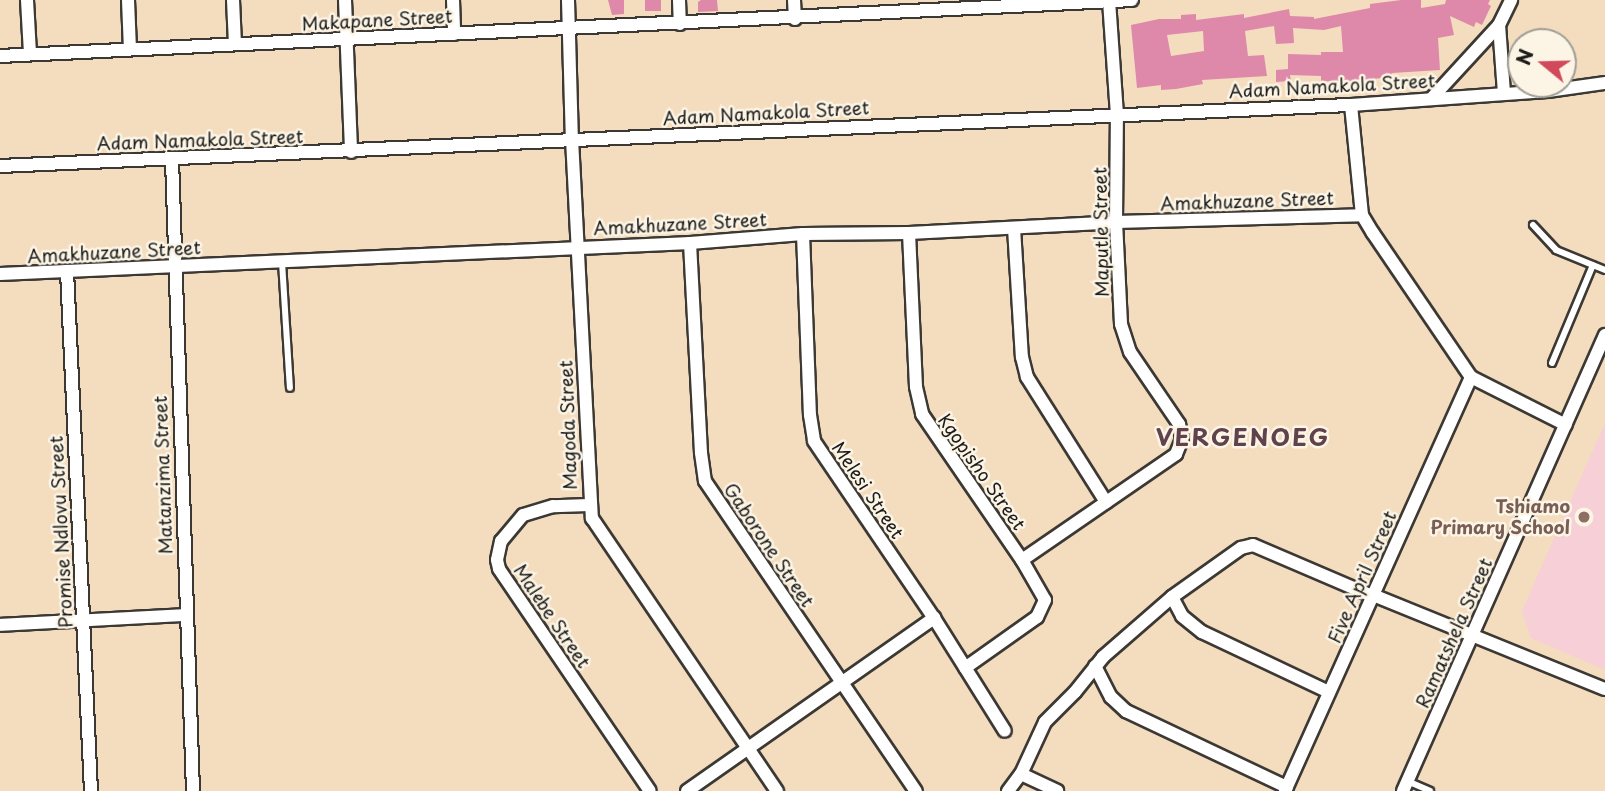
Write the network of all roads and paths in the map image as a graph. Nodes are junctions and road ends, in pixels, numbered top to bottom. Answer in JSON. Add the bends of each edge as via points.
{"nodes":[{"id":1,"x":27,"y":0,"type":"edge"},
{"id":2,"x":128,"y":0,"type":"edge"},
{"id":3,"x":233,"y":0,"type":"edge"},
{"id":4,"x":345,"y":0,"type":"edge"},
{"id":5,"x":453,"y":0,"type":"edge"},
{"id":6,"x":568,"y":0,"type":"edge"},
{"id":7,"x":679,"y":0,"type":"edge"},
{"id":8,"x":794,"y":0,"type":"edge"},
{"id":9,"x":1109,"y":0,"type":"edge"},
{"id":10,"x":1132,"y":0,"type":"edge"},
{"id":11,"x":1511,"y":0,"type":"edge"},
{"id":12,"x":1004,"y":4,"type":"edge"},
{"id":13,"x":899,"y":7,"type":"edge"},
{"id":14,"x":795,"y":19,"type":"junction"},
{"id":15,"x":680,"y":24,"type":"junction"},
{"id":16,"x":1499,"y":25,"type":"junction"},
{"id":17,"x":569,"y":29,"type":"junction"},
{"id":18,"x":454,"y":34,"type":"junction"},
{"id":19,"x":347,"y":39,"type":"junction"},
{"id":20,"x":235,"y":44,"type":"junction"},
{"id":21,"x":130,"y":49,"type":"junction"},
{"id":22,"x":30,"y":54,"type":"junction"},
{"id":23,"x":0,"y":56,"type":"edge"},
{"id":24,"x":1605,"y":83,"type":"edge"},
{"id":25,"x":1577,"y":87,"type":"edge"},
{"id":26,"x":1577,"y":92,"type":"edge"},
{"id":27,"x":1605,"y":92,"type":"edge"},
{"id":28,"x":1504,"y":93,"type":"junction"},
{"id":29,"x":1507,"y":93,"type":"edge"},
{"id":30,"x":1431,"y":99,"type":"junction"},
{"id":31,"x":1351,"y":105,"type":"junction"},
{"id":32,"x":1117,"y":115,"type":"junction"},
{"id":33,"x":572,"y":139,"type":"junction"},
{"id":34,"x":351,"y":152,"type":"junction"},
{"id":35,"x":172,"y":159,"type":"junction"},
{"id":36,"x":0,"y":166,"type":"edge"},
{"id":37,"x":1362,"y":215,"type":"junction"},
{"id":38,"x":1116,"y":222,"type":"junction"},
{"id":39,"x":1533,"y":225,"type":"dead end"},
{"id":40,"x":1014,"y":228,"type":"junction"},
{"id":41,"x":909,"y":233,"type":"junction"},
{"id":42,"x":803,"y":234,"type":"junction"},
{"id":43,"x":690,"y":243,"type":"junction"},
{"id":44,"x":578,"y":247,"type":"junction"},
{"id":45,"x":282,"y":262,"type":"junction"},
{"id":46,"x":1593,"y":265,"type":"junction"},
{"id":47,"x":174,"y":267,"type":"junction"},
{"id":48,"x":1605,"y":270,"type":"edge"},
{"id":49,"x":67,"y":271,"type":"junction"},
{"id":50,"x":0,"y":274,"type":"edge"},
{"id":51,"x":1605,"y":335,"type":"edge"},
{"id":52,"x":1552,"y":363,"type":"dead end"},
{"id":53,"x":1471,"y":377,"type":"junction"},
{"id":54,"x":290,"y":388,"type":"dead end"},
{"id":55,"x":1566,"y":425,"type":"junction"},
{"id":56,"x":1106,"y":502,"type":"junction"},
{"id":57,"x":589,"y":505,"type":"junction"},
{"id":58,"x":1022,"y":560,"type":"junction"},
{"id":59,"x":1373,"y":596,"type":"junction"},
{"id":60,"x":1172,"y":597,"type":"junction"},
{"id":61,"x":186,"y":615,"type":"junction"},
{"id":62,"x":934,"y":618,"type":"junction"},
{"id":63,"x":82,"y":622,"type":"junction"},
{"id":64,"x":0,"y":625,"type":"edge"},
{"id":65,"x":1471,"y":637,"type":"junction"},
{"id":66,"x":1095,"y":666,"type":"junction"},
{"id":67,"x":965,"y":668,"type":"junction"},
{"id":68,"x":842,"y":682,"type":"junction"},
{"id":69,"x":1605,"y":689,"type":"edge"},
{"id":70,"x":1329,"y":692,"type":"junction"},
{"id":71,"x":1005,"y":731,"type":"dead end"},
{"id":72,"x":748,"y":748,"type":"junction"},
{"id":73,"x":1021,"y":774,"type":"junction"},
{"id":74,"x":1405,"y":786,"type":"edge"},
{"id":75,"x":1286,"y":789,"type":"edge"},
{"id":76,"x":90,"y":791,"type":"edge"},
{"id":77,"x":193,"y":791,"type":"edge"},
{"id":78,"x":650,"y":791,"type":"edge"},
{"id":79,"x":687,"y":791,"type":"edge"},
{"id":80,"x":777,"y":791,"type":"edge"},
{"id":81,"x":916,"y":791,"type":"edge"},
{"id":82,"x":1008,"y":791,"type":"edge"},
{"id":83,"x":1057,"y":791,"type":"edge"},
{"id":84,"x":1430,"y":791,"type":"edge"}],
"edges":[{"from":1,"to":22,"type":"street"},
{"from":2,"to":21,"type":"street"},
{"from":3,"to":20,"type":"street"},
{"from":4,"to":19,"type":"street"},
{"from":5,"to":18,"type":"street"},
{"from":6,"to":17,"type":"street","name":"Magoda Street"},
{"from":7,"to":15,"type":"street"},
{"from":8,"to":14,"type":"street"},
{"from":9,"to":10,"type":"street","name":"Makapane Street"},
{"from":9,"to":12,"type":"street","name":"Makapane Street"},
{"from":9,"to":32,"type":"street","name":"Maputle Street"},
{"from":11,"to":16,"type":"street"},
{"from":12,"to":13,"type":"street","name":"Makapane Street"},
{"from":13,"to":14,"type":"street","name":"Makapane Street"},
{"from":14,"to":15,"type":"street","name":"Makapane Street"},
{"from":15,"to":17,"type":"street","name":"Makapane Street"},
{"from":16,"to":28,"type":"street"},
{"from":16,"to":30,"type":"street"},
{"from":17,"to":18,"type":"street","name":"Makapane Street"},
{"from":17,"to":33,"type":"street","name":"Magoda Street"},
{"from":18,"to":19,"type":"street","name":"Makapane Street"},
{"from":19,"to":20,"type":"street","name":"Makapane Street"},
{"from":19,"to":34,"type":"street"},
{"from":20,"to":21,"type":"street","name":"Makapane Street"},
{"from":21,"to":22,"type":"street","name":"Makapane Street"},
{"from":22,"to":23,"type":"street","name":"Makapane Street"},
{"from":24,"to":25,"type":"street"},
{"from":26,"to":27,"type":"street"},
{"from":28,"to":29,"type":"street","name":"Adam Namakola Street"},
{"from":28,"to":30,"type":"street","name":"Adam Namakola Street"},
{"from":30,"to":31,"type":"street","name":"Adam Namakola Street"},
{"from":31,"to":32,"type":"street","name":"Adam Namakola Street"},
{"from":31,"to":37,"type":"street"},
{"from":32,"to":33,"type":"street","name":"Adam Namakola Street"},
{"from":32,"to":38,"type":"street","name":"Maputle Street"},
{"from":33,"to":34,"type":"street","name":"Adam Namakola Street"},
{"from":33,"to":44,"type":"street","name":"Magoda Street"},
{"from":34,"to":35,"type":"street","name":"Adam Namakola Street"},
{"from":35,"to":36,"type":"street","name":"Adam Namakola Street"},
{"from":35,"to":47,"type":"street","name":"Matanzima Street"},
{"from":37,"to":38,"type":"street","name":"Amakhuzane Street"},
{"from":37,"to":53,"type":"street"},
{"from":38,"to":40,"type":"street","name":"Amakhuzane Street"},
{"from":38,"to":56,"type":"street","name":"Maputle Street","via":[[1125,339],[1180,424],[1180,446],[1176,454]]},
{"from":39,"to":46,"type":"lane","via":[[1556,250]]},
{"from":40,"to":41,"type":"street","name":"Amakhuzane Street"},
{"from":40,"to":56,"type":"street","via":[[1027,377]]},
{"from":41,"to":42,"type":"street","name":"Amakhuzane Street"},
{"from":41,"to":58,"type":"street","name":"Kgopisho Street","via":[[916,387],[922,414]]},
{"from":42,"to":43,"type":"street","name":"Amakhuzane Street"},
{"from":42,"to":62,"type":"street","name":"Melesi Street","via":[[814,441]]},
{"from":43,"to":44,"type":"street","name":"Amakhuzane Street"},
{"from":43,"to":68,"type":"street","name":"Gaborone Street","via":[[705,481]]},
{"from":44,"to":45,"type":"street","name":"Amakhuzane Street"},
{"from":44,"to":57,"type":"street","name":"Magoda Street"},
{"from":45,"to":47,"type":"street","name":"Amakhuzane Street"},
{"from":45,"to":54,"type":"lane"},
{"from":46,"to":48,"type":"lane"},
{"from":46,"to":52,"type":"lane"},
{"from":47,"to":49,"type":"street","name":"Amakhuzane Street"},
{"from":47,"to":61,"type":"street","name":"Matanzima Street"},
{"from":49,"to":50,"type":"street","name":"Amakhuzane Street"},
{"from":49,"to":63,"type":"street","name":"Promise Ndlovu Street"},
{"from":51,"to":55,"type":"street","name":"Ramatshela Street"},
{"from":53,"to":55,"type":"street"},
{"from":53,"to":59,"type":"street","name":"Five April Street"},
{"from":55,"to":65,"type":"street","name":"Ramatshela Street"},
{"from":56,"to":58,"type":"street"},
{"from":57,"to":72,"type":"street","name":"Magoda Street","via":[[597,527]]},
{"from":57,"to":78,"type":"street","name":"Malebe Street","via":[[552,506],[523,515],[501,541],[497,560]]},
{"from":58,"to":67,"type":"street","name":"Kgopisho Street","via":[[1043,594],[1042,611]]},
{"from":59,"to":60,"type":"street","via":[[1247,545]]},
{"from":59,"to":65,"type":"street"},
{"from":59,"to":70,"type":"street","name":"Five April Street"},
{"from":60,"to":66,"type":"street"},
{"from":60,"to":70,"type":"street","via":[[1182,616],[1202,632]]},
{"from":61,"to":63,"type":"street"},
{"from":61,"to":77,"type":"street","name":"Matanzima Street"},
{"from":62,"to":67,"type":"street","name":"Melesi Street"},
{"from":62,"to":68,"type":"street"},
{"from":63,"to":64,"type":"street"},
{"from":63,"to":76,"type":"street","name":"Promise Ndlovu Street"},
{"from":65,"to":69,"type":"street"},
{"from":65,"to":74,"type":"street","name":"Ramatshela Street"},
{"from":66,"to":73,"type":"street","via":[[1045,722]]},
{"from":66,"to":75,"type":"street","via":[[1111,697],[1126,711]]},
{"from":67,"to":71,"type":"street","name":"Melesi Street"},
{"from":68,"to":72,"type":"street"},
{"from":68,"to":81,"type":"street","name":"Gaborone Street"},
{"from":70,"to":75,"type":"street","name":"Five April Street"},
{"from":72,"to":79,"type":"street"},
{"from":72,"to":80,"type":"street","name":"Magoda Street"},
{"from":73,"to":82,"type":"street"},
{"from":73,"to":83,"type":"street"},
{"from":74,"to":84,"type":"lane"}]}
